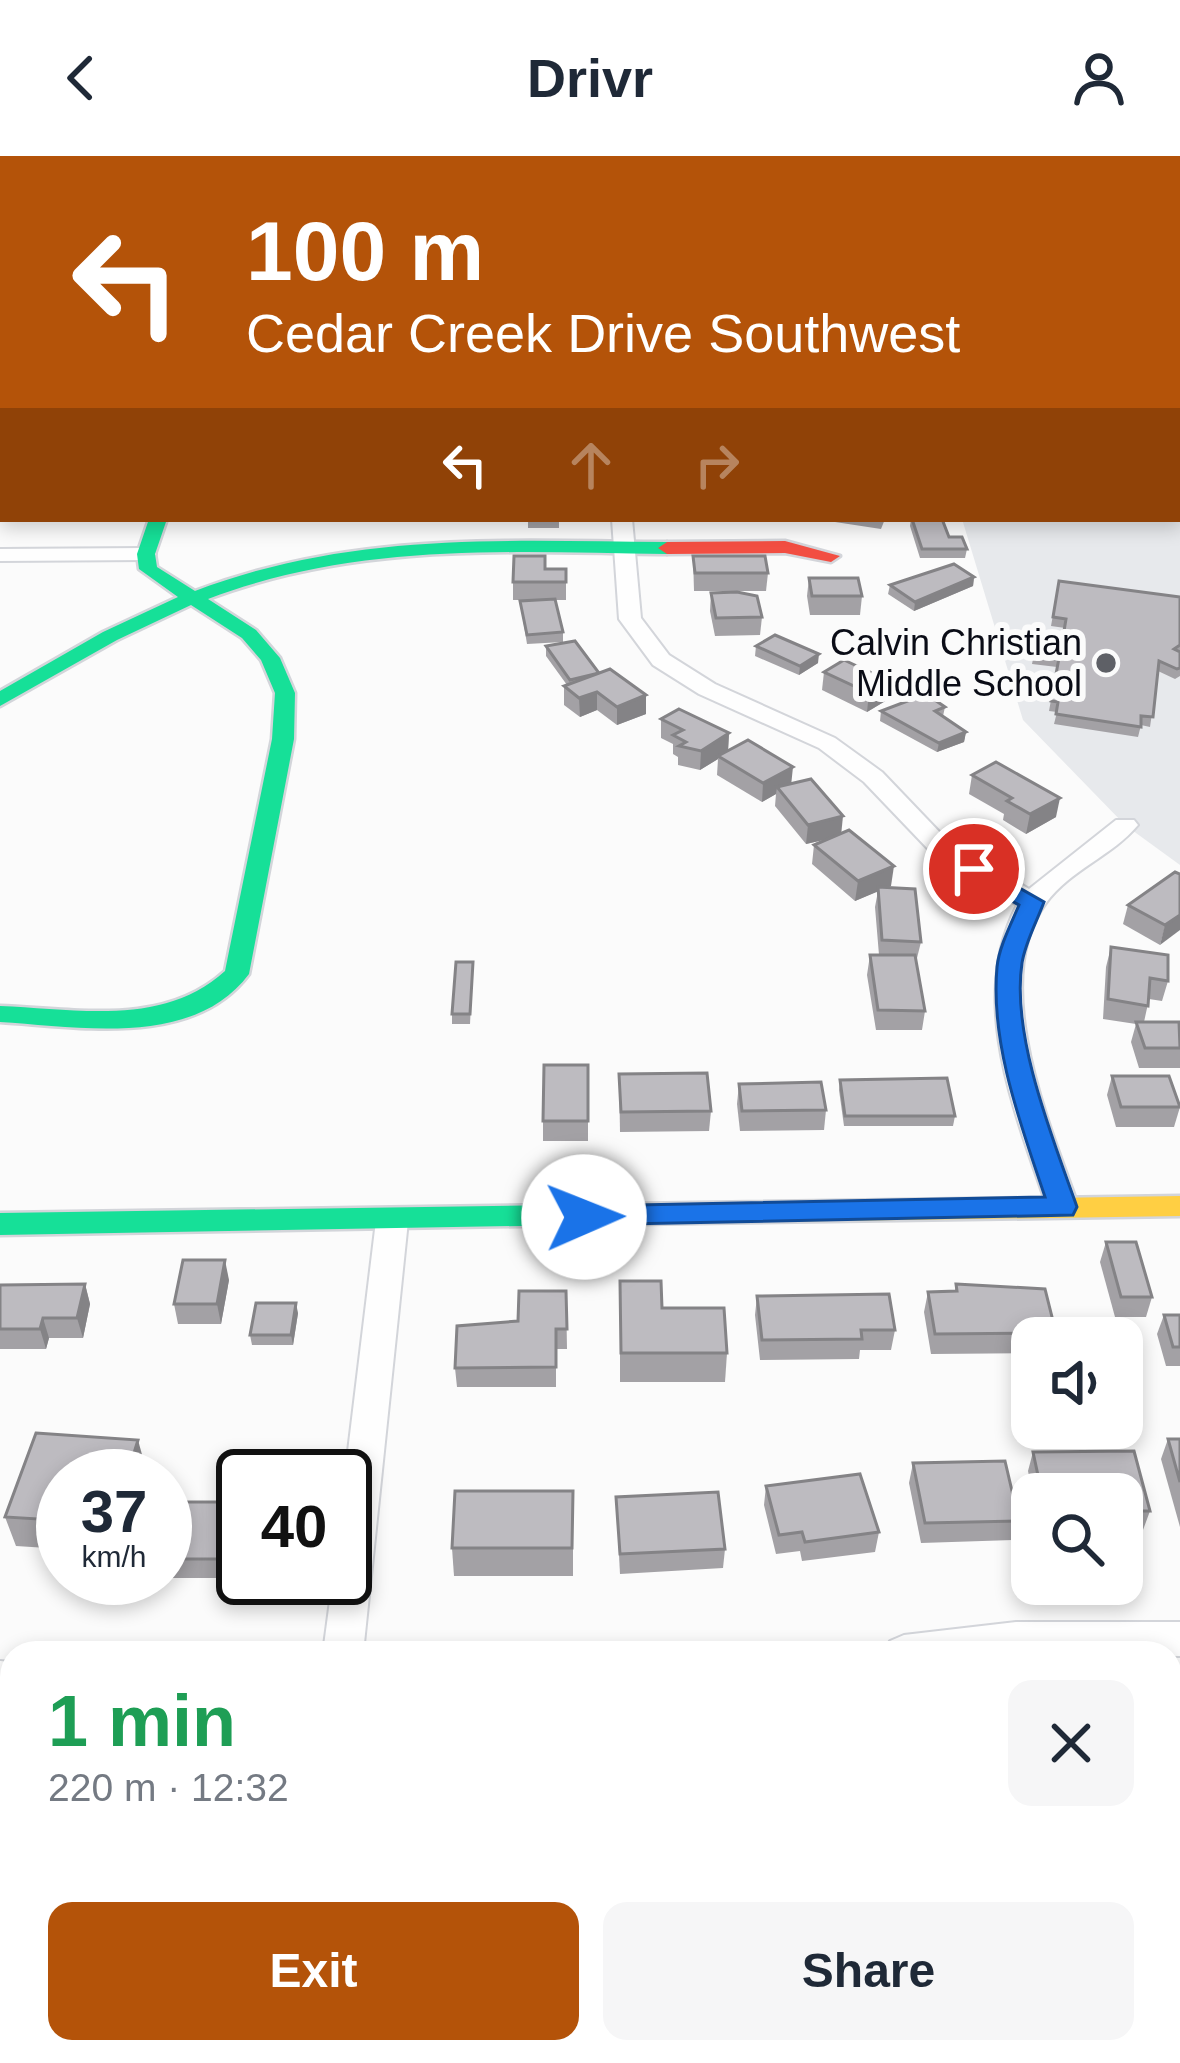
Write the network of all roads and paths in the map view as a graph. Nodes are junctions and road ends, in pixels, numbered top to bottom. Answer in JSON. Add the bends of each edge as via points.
{"nodes":[{"id":1,"x":157,"y":522,"type":"edge"},
{"id":2,"x":622,"y":522,"type":"edge"},
{"id":3,"x":623,"y":548,"type":"junction"},
{"id":4,"x":146,"y":554,"type":"junction"},
{"id":5,"x":0,"y":555,"type":"edge"},
{"id":6,"x":831,"y":556,"type":"dead end"},
{"id":7,"x":193,"y":600,"type":"junction"},
{"id":8,"x":0,"y":700,"type":"edge"},
{"id":9,"x":1124,"y":825,"type":"dead end"},
{"id":10,"x":1032,"y":902,"type":"junction"},
{"id":11,"x":0,"y":1014,"type":"edge"},
{"id":12,"x":1180,"y":1206,"type":"edge"},
{"id":13,"x":1063,"y":1207,"type":"junction"},
{"id":14,"x":392,"y":1221,"type":"junction"},
{"id":15,"x":0,"y":1224,"type":"edge"},
{"id":16,"x":1180,"y":1639,"type":"edge"},
{"id":17,"x":344,"y":1641,"type":"edge"},
{"id":18,"x":1022,"y":1641,"type":"edge"}],
"edges":[{"from":1,"to":4,"type":"street"},
{"from":2,"to":3,"type":"street"},
{"from":3,"to":6,"type":"street","via":[[785,547]]},
{"from":3,"to":7,"type":"street","via":[[352,554],[278,568]]},
{"from":3,"to":10,"type":"street","via":[[630,620],[661,660],[827,743],[873,777],[939,846]]},
{"from":4,"to":5,"type":"street"},
{"from":4,"to":7,"type":"street","via":[[156,579]]},
{"from":7,"to":8,"type":"street"},
{"from":7,"to":11,"type":"street","via":[[262,647],[286,707],[233,982],[212,1002],[164,1013]]},
{"from":9,"to":10,"type":"street"},
{"from":10,"to":13,"type":"street","via":[[1009,963],[1010,1018]]},
{"from":12,"to":13,"type":"street"},
{"from":13,"to":14,"type":"street"},
{"from":14,"to":15,"type":"street"},
{"from":14,"to":17,"type":"street"},
{"from":16,"to":18,"type":"street"}]}
